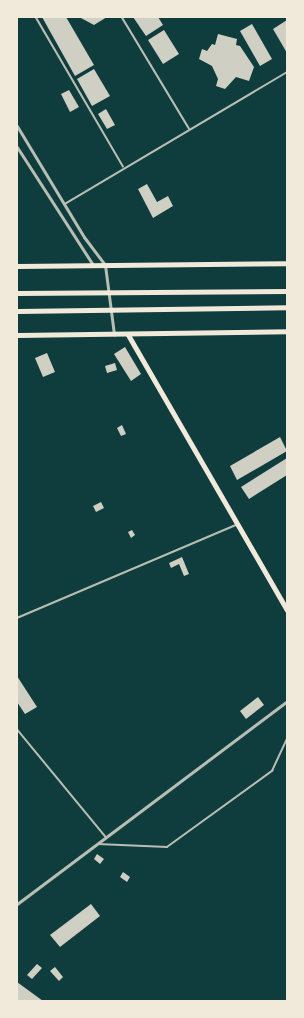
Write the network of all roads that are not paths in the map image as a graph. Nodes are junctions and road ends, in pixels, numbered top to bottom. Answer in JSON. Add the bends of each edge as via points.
{"nodes":[{"id":1,"x":36,"y":17,"type":"edge"},
{"id":2,"x":122,"y":17,"type":"edge"},
{"id":3,"x":287,"y":72,"type":"edge"},
{"id":4,"x":17,"y":126,"type":"edge"},
{"id":5,"x":189,"y":128,"type":"junction"},
{"id":6,"x":17,"y":146,"type":"edge"},
{"id":7,"x":123,"y":166,"type":"junction"},
{"id":8,"x":65,"y":204,"type":"junction"},
{"id":9,"x":287,"y":262,"type":"edge"},
{"id":10,"x":93,"y":265,"type":"junction"},
{"id":11,"x":105,"y":265,"type":"junction"},
{"id":12,"x":17,"y":266,"type":"edge"},
{"id":13,"x":287,"y":291,"type":"edge"},
{"id":14,"x":17,"y":293,"type":"edge"},
{"id":15,"x":287,"y":307,"type":"edge"},
{"id":16,"x":17,"y":311,"type":"edge"},
{"id":17,"x":287,"y":331,"type":"edge"},
{"id":18,"x":114,"y":334,"type":"junction"},
{"id":19,"x":128,"y":334,"type":"junction"},
{"id":20,"x":17,"y":336,"type":"edge"},
{"id":21,"x":238,"y":524,"type":"junction"},
{"id":22,"x":287,"y":609,"type":"edge"},
{"id":23,"x":17,"y":618,"type":"edge"},
{"id":24,"x":287,"y":701,"type":"edge"},
{"id":25,"x":17,"y":730,"type":"edge"},
{"id":26,"x":287,"y":739,"type":"edge"},
{"id":27,"x":106,"y":837,"type":"junction"},
{"id":28,"x":96,"y":844,"type":"junction"},
{"id":29,"x":17,"y":904,"type":"edge"}],
"edges":[{"from":1,"to":7,"type":"lane"},
{"from":2,"to":5,"type":"lane"},
{"from":3,"to":5,"type":"lane"},
{"from":4,"to":8,"type":"street"},
{"from":5,"to":7,"type":"lane"},
{"from":6,"to":10,"type":"street"},
{"from":7,"to":8,"type":"lane"},
{"from":8,"to":11,"type":"street","via":[[93,252]]},
{"from":9,"to":11,"type":"main road"},
{"from":10,"to":11,"type":"main road"},
{"from":10,"to":12,"type":"main road"},
{"from":11,"to":18,"type":"street"},
{"from":13,"to":14,"type":"highway"},
{"from":15,"to":16,"type":"highway"},
{"from":17,"to":19,"type":"main road"},
{"from":18,"to":19,"type":"main road"},
{"from":18,"to":20,"type":"main road"},
{"from":19,"to":21,"type":"main road"},
{"from":21,"to":22,"type":"main road"},
{"from":21,"to":23,"type":"lane"},
{"from":24,"to":27,"type":"street"},
{"from":25,"to":27,"type":"lane"},
{"from":26,"to":28,"type":"lane","via":[[272,771],[167,847]]},
{"from":27,"to":28,"type":"street"},
{"from":28,"to":29,"type":"street"}]}
